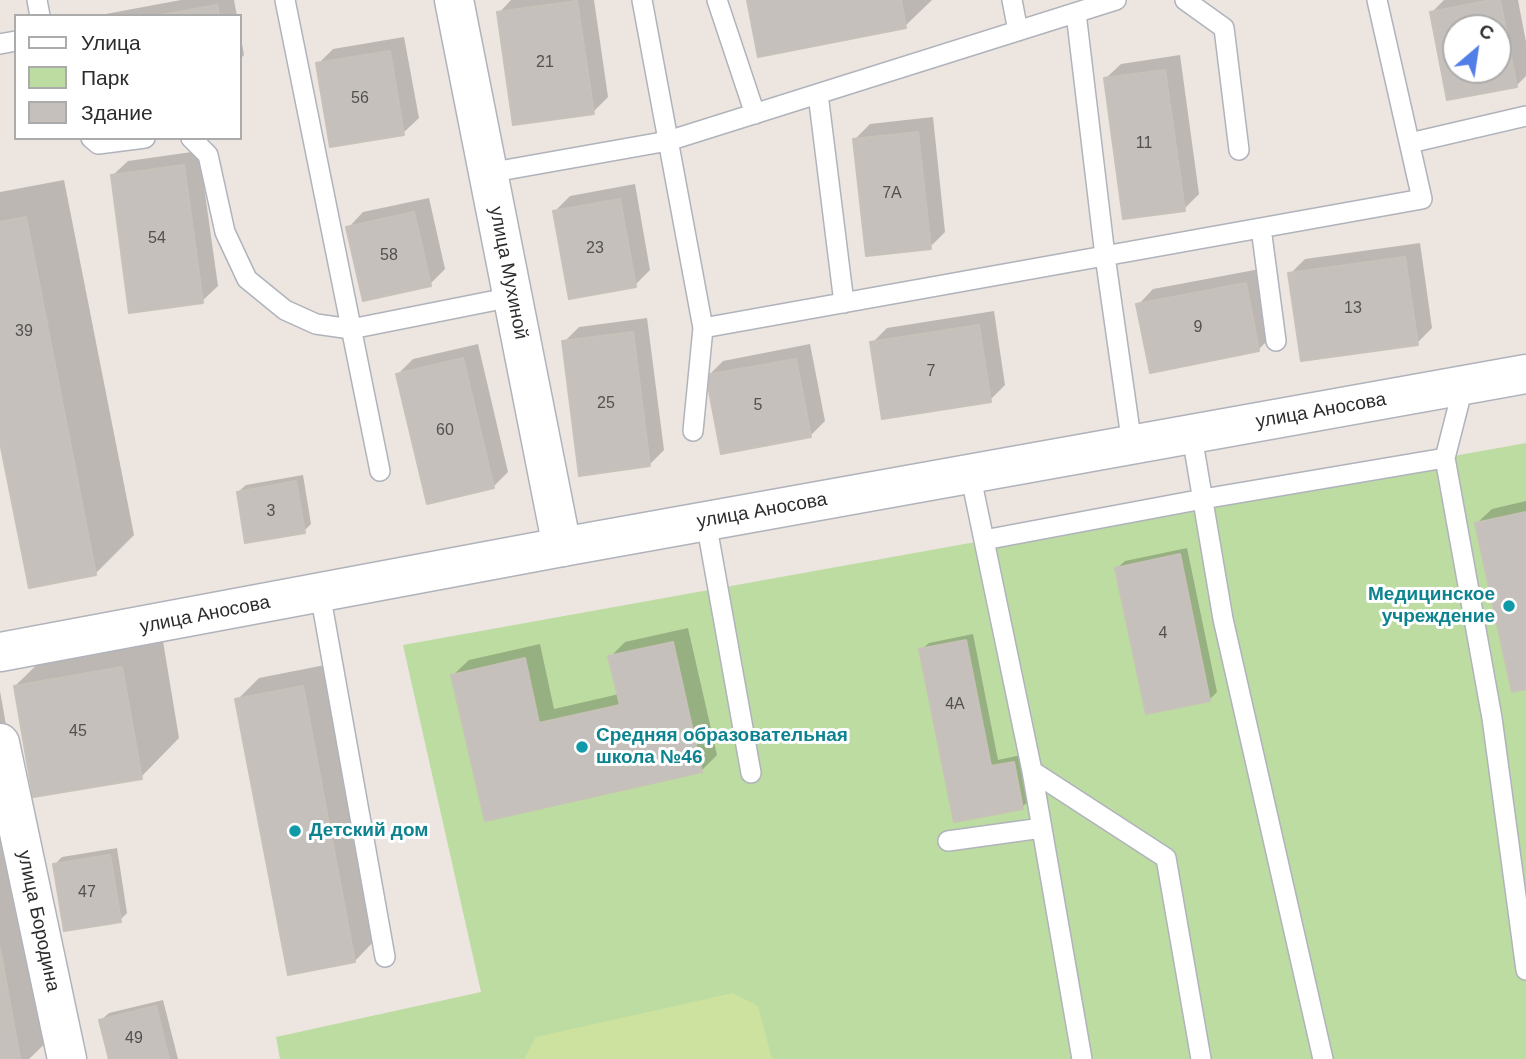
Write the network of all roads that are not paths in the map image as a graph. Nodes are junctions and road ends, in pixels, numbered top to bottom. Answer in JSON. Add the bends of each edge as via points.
{"nodes":[{"id":1,"x":285,"y":0,"type":"edge"},
{"id":2,"x":454,"y":0,"type":"edge"},
{"id":3,"x":642,"y":0,"type":"edge"},
{"id":4,"x":717,"y":0,"type":"edge"},
{"id":5,"x":1012,"y":0,"type":"edge"},
{"id":6,"x":1116,"y":0,"type":"edge"},
{"id":7,"x":1185,"y":0,"type":"edge"},
{"id":8,"x":1377,"y":0,"type":"edge"},
{"id":9,"x":1076,"y":13,"type":"junction"},
{"id":10,"x":1018,"y":31,"type":"junction"},
{"id":11,"x":818,"y":94,"type":"junction"},
{"id":12,"x":755,"y":114,"type":"junction"},
{"id":13,"x":1526,"y":116,"type":"edge"},
{"id":14,"x":93,"y":140,"type":"edge"},
{"id":15,"x":129,"y":140,"type":"edge"},
{"id":16,"x":193,"y":140,"type":"edge"},
{"id":17,"x":668,"y":141,"type":"junction"},
{"id":18,"x":1410,"y":143,"type":"junction"},
{"id":19,"x":1239,"y":150,"type":"dead end"},
{"id":20,"x":488,"y":173,"type":"junction"},
{"id":21,"x":1261,"y":228,"type":"junction"},
{"id":22,"x":1105,"y":256,"type":"junction"},
{"id":23,"x":512,"y":297,"type":"junction"},
{"id":24,"x":844,"y":303,"type":"junction"},
{"id":25,"x":351,"y":328,"type":"junction"},
{"id":26,"x":703,"y":328,"type":"junction"},
{"id":27,"x":1276,"y":341,"type":"dead end"},
{"id":28,"x":1526,"y":374,"type":"edge"},
{"id":29,"x":1460,"y":403,"type":"dead end"},
{"id":30,"x":692,"y":431,"type":"dead end"},
{"id":31,"x":1132,"y":445,"type":"junction"},
{"id":32,"x":1194,"y":448,"type":"dead end"},
{"id":33,"x":1445,"y":458,"type":"junction"},
{"id":34,"x":380,"y":471,"type":"dead end"},
{"id":35,"x":970,"y":473,"type":"junction"},
{"id":36,"x":1203,"y":499,"type":"junction"},
{"id":37,"x":705,"y":513,"type":"junction"},
{"id":38,"x":984,"y":540,"type":"junction"},
{"id":39,"x":562,"y":547,"type":"junction"},
{"id":40,"x":320,"y":593,"type":"junction"},
{"id":41,"x":0,"y":652,"type":"edge"},
{"id":42,"x":0,"y":743,"type":"edge"},
{"id":43,"x":1032,"y":771,"type":"junction"},
{"id":44,"x":751,"y":773,"type":"dead end"},
{"id":45,"x":1042,"y":828,"type":"junction"},
{"id":46,"x":948,"y":841,"type":"dead end"},
{"id":47,"x":385,"y":957,"type":"dead end"},
{"id":48,"x":1526,"y":970,"type":"edge"},
{"id":49,"x":67,"y":1059,"type":"edge"},
{"id":50,"x":1082,"y":1059,"type":"edge"},
{"id":51,"x":1201,"y":1059,"type":"edge"},
{"id":52,"x":1323,"y":1059,"type":"edge"}],
"edges":[{"from":1,"to":25,"type":"lane"},
{"from":2,"to":20,"type":"street","name":"улица Мухиной"},
{"from":3,"to":17,"type":"lane"},
{"from":4,"to":12,"type":"lane"},
{"from":5,"to":10,"type":"lane"},
{"from":6,"to":9,"type":"lane"},
{"from":7,"to":19,"type":"lane","via":[[1224,28]]},
{"from":8,"to":18,"type":"lane"},
{"from":9,"to":10,"type":"lane"},
{"from":9,"to":22,"type":"lane"},
{"from":10,"to":11,"type":"lane"},
{"from":11,"to":12,"type":"lane"},
{"from":11,"to":24,"type":"lane"},
{"from":12,"to":17,"type":"lane"},
{"from":13,"to":18,"type":"lane"},
{"from":14,"to":15,"type":"lane","via":[[98,144]]},
{"from":16,"to":25,"type":"lane","via":[[208,155],[225,232],[247,279],[285,310],[316,324]]},
{"from":17,"to":20,"type":"lane"},
{"from":17,"to":26,"type":"lane"},
{"from":18,"to":21,"type":"lane","via":[[1422,199]]},
{"from":20,"to":23,"type":"street","name":"улица Мухиной"},
{"from":21,"to":22,"type":"lane"},
{"from":21,"to":27,"type":"lane"},
{"from":22,"to":24,"type":"lane"},
{"from":22,"to":31,"type":"lane"},
{"from":23,"to":25,"type":"lane"},
{"from":23,"to":39,"type":"street","name":"улица Мухиной"},
{"from":24,"to":26,"type":"lane"},
{"from":25,"to":34,"type":"lane"},
{"from":26,"to":30,"type":"lane"},
{"from":28,"to":31,"type":"street","name":"улица Аносова"},
{"from":29,"to":33,"type":"lane"},
{"from":31,"to":35,"type":"street","name":"улица Аносова"},
{"from":32,"to":36,"type":"lane"},
{"from":33,"to":36,"type":"lane"},
{"from":33,"to":48,"type":"lane","via":[[1492,718]]},
{"from":35,"to":37,"type":"street","name":"улица Аносова"},
{"from":35,"to":38,"type":"lane"},
{"from":36,"to":38,"type":"lane"},
{"from":36,"to":52,"type":"lane","via":[[1223,619]]},
{"from":37,"to":39,"type":"street","name":"улица Аносова"},
{"from":37,"to":44,"type":"lane"},
{"from":38,"to":43,"type":"lane"},
{"from":39,"to":40,"type":"street","name":"улица Аносова"},
{"from":40,"to":41,"type":"street","name":"улица Аносова"},
{"from":40,"to":47,"type":"lane"},
{"from":42,"to":49,"type":"street","name":"улица Бородина"},
{"from":43,"to":45,"type":"lane"},
{"from":43,"to":51,"type":"lane","via":[[1166,858]]},
{"from":45,"to":46,"type":"lane"},
{"from":45,"to":50,"type":"lane"}]}
